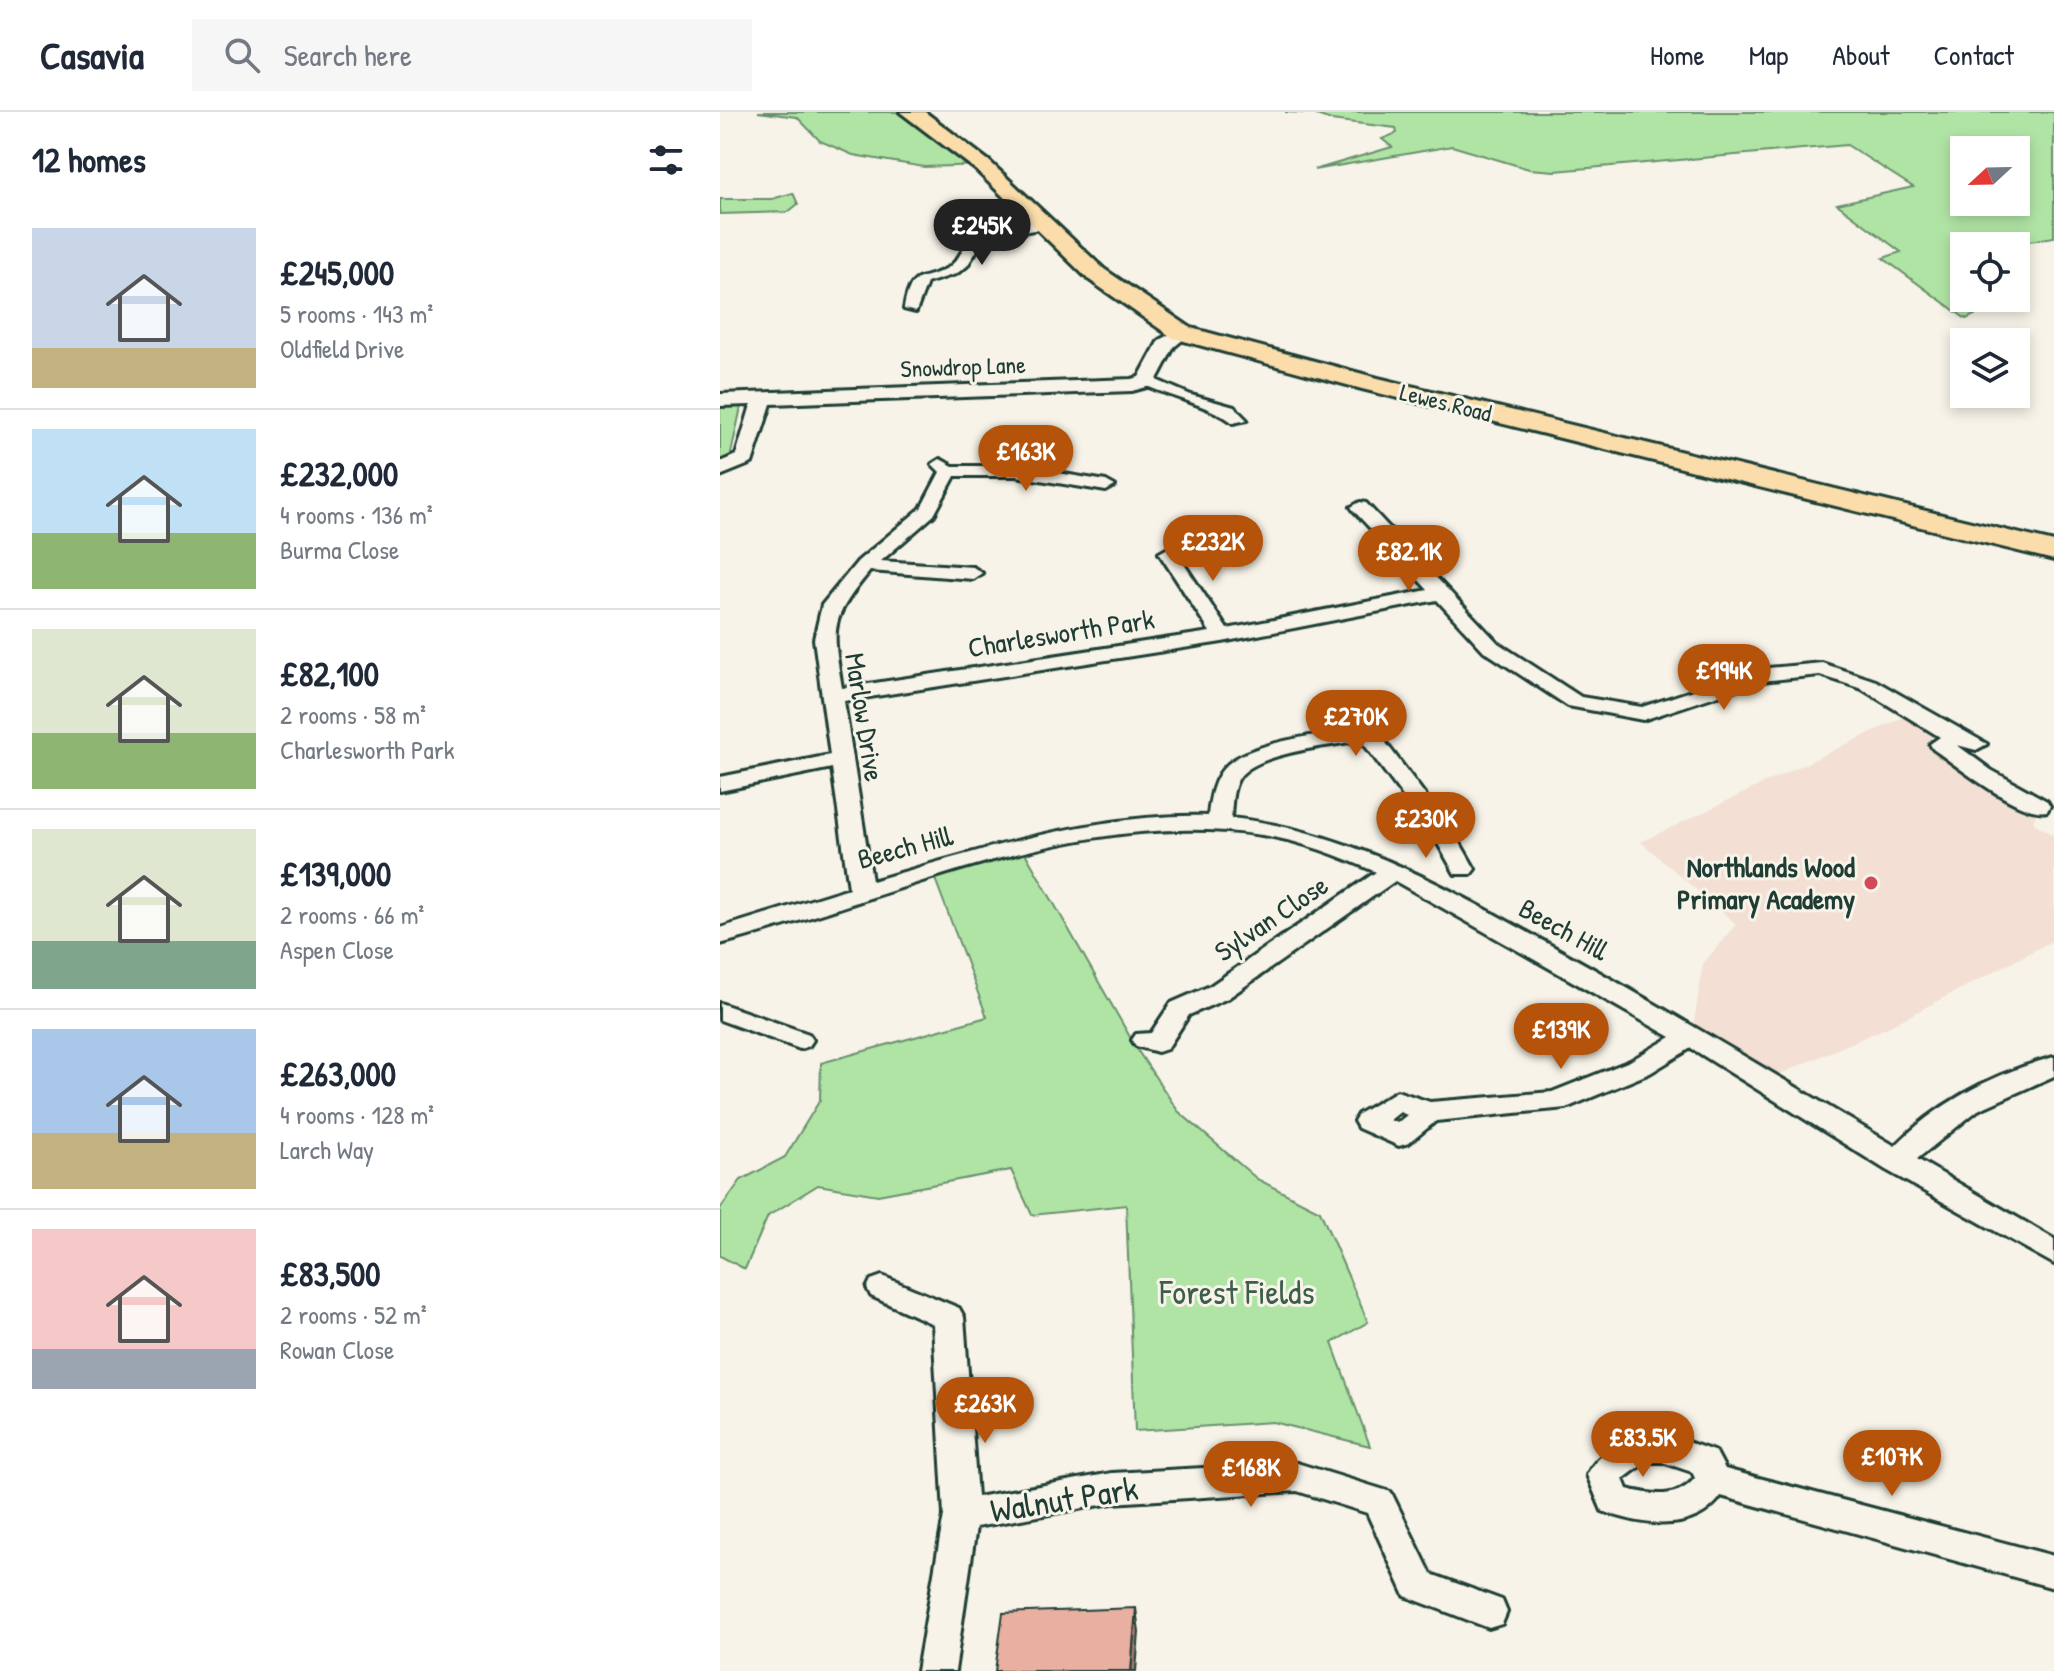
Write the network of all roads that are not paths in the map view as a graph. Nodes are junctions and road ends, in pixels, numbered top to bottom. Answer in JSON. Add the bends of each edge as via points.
{"nodes":[{"id":1,"x":909,"y":112,"type":"edge"},
{"id":2,"x":1046,"y":224,"type":"junction"},
{"id":3,"x":911,"y":309,"type":"dead end"},
{"id":4,"x":1182,"y":333,"type":"junction"},
{"id":5,"x":1147,"y":381,"type":"junction"},
{"id":6,"x":763,"y":399,"type":"junction"},
{"id":7,"x":720,"y":400,"type":"edge"},
{"id":8,"x":1239,"y":420,"type":"dead end"},
{"id":9,"x":720,"y":470,"type":"edge"},
{"id":10,"x":1106,"y":486,"type":"dead end"},
{"id":11,"x":1390,"y":515,"type":"dead end"},
{"id":12,"x":2054,"y":551,"type":"edge"},
{"id":13,"x":1168,"y":553,"type":"dead end"},
{"id":14,"x":865,"y":565,"type":"junction"},
{"id":15,"x":973,"y":573,"type":"dead end"},
{"id":16,"x":1438,"y":594,"type":"junction"},
{"id":17,"x":1222,"y":636,"type":"junction"},
{"id":18,"x":833,"y":696,"type":"junction"},
{"id":19,"x":844,"y":759,"type":"junction"},
{"id":20,"x":720,"y":784,"type":"edge"},
{"id":21,"x":2039,"y":806,"type":"dead end"},
{"id":22,"x":1219,"y":823,"type":"junction"},
{"id":23,"x":1463,"y":869,"type":"dead end"},
{"id":24,"x":1394,"y":870,"type":"junction"},
{"id":25,"x":861,"y":889,"type":"junction"},
{"id":26,"x":720,"y":936,"type":"edge"},
{"id":27,"x":720,"y":1011,"type":"edge"},
{"id":28,"x":1692,"y":1036,"type":"junction"},
{"id":29,"x":800,"y":1040,"type":"dead end"},
{"id":30,"x":1145,"y":1040,"type":"dead end"},
{"id":31,"x":2054,"y":1066,"type":"edge"},
{"id":32,"x":1429,"y":1112,"type":"dead end"},
{"id":33,"x":1896,"y":1163,"type":"junction"},
{"id":34,"x":2054,"y":1253,"type":"edge"},
{"id":35,"x":882,"y":1288,"type":"dead end"},
{"id":36,"x":1714,"y":1480,"type":"dead end"},
{"id":37,"x":961,"y":1515,"type":"junction"},
{"id":38,"x":2054,"y":1572,"type":"edge"},
{"id":39,"x":1489,"y":1612,"type":"dead end"},
{"id":40,"x":936,"y":1671,"type":"edge"}],
"edges":[{"from":1,"to":2,"type":"highway","name":"Lewes Road","via":[[982,165]]},
{"from":2,"to":3,"type":"street","via":[[975,243],[959,267],[918,280]]},
{"from":2,"to":4,"type":"highway","name":"Lewes Road","via":[[1096,274]]},
{"from":4,"to":5,"type":"street","via":[[1166,344]]},
{"from":4,"to":12,"type":"highway","name":"Lewes Road"},
{"from":5,"to":6,"type":"street","name":"Snowdrop Lane","via":[[1100,388]]},
{"from":5,"to":8,"type":"street","via":[[1228,410]]},
{"from":6,"to":7,"type":"street","name":"Snowdrop Lane"},
{"from":6,"to":9,"type":"street","via":[[745,459]]},
{"from":10,"to":14,"type":"street","name":"Marlow Drive","via":[[1078,487],[1016,471],[944,467],[928,511]]},
{"from":11,"to":16,"type":"street","via":[[1365,513]]},
{"from":13,"to":17,"type":"street"},
{"from":14,"to":15,"type":"street","via":[[949,576]]},
{"from":14,"to":18,"type":"street","name":"Marlow Drive","via":[[832,605],[824,639]]},
{"from":16,"to":17,"type":"street","name":"Charlesworth Park"},
{"from":16,"to":21,"type":"street","via":[[1491,647],[1575,702],[1643,714],[1758,675],[1822,669],[1869,685],[1966,741],[1941,744]]},
{"from":17,"to":18,"type":"street","name":"Charlesworth Park"},
{"from":18,"to":19,"type":"street","name":"Marlow Drive"},
{"from":19,"to":20,"type":"street"},
{"from":19,"to":25,"type":"street","name":"Marlow Drive"},
{"from":22,"to":23,"type":"street","via":[[1221,792],[1235,769],[1266,754],[1366,732]]},
{"from":22,"to":24,"type":"street","name":"Beech Hill","via":[[1323,840]]},
{"from":22,"to":25,"type":"street","name":"Beech Hill","via":[[1126,826]]},
{"from":24,"to":28,"type":"street","name":"Beech Hill"},
{"from":24,"to":30,"type":"street","name":"Sylvan Close","via":[[1219,992],[1172,1002],[1158,1043]]},
{"from":25,"to":26,"type":"street","name":"Beech Hill"},
{"from":27,"to":29,"type":"street"},
{"from":28,"to":32,"type":"street","via":[[1640,1067],[1556,1101]]},
{"from":28,"to":33,"type":"street","name":"Beech Hill"},
{"from":31,"to":33,"type":"street","via":[[2022,1075],[1967,1104],[1915,1141]]},
{"from":33,"to":34,"type":"street","name":"Beech Hill"},
{"from":35,"to":37,"type":"street","via":[[948,1317]]},
{"from":36,"to":38,"type":"street"},
{"from":37,"to":39,"type":"street","name":"Walnut Park","via":[[1112,1488],[1297,1477],[1379,1502],[1418,1585]]},
{"from":37,"to":40,"type":"street"}]}
